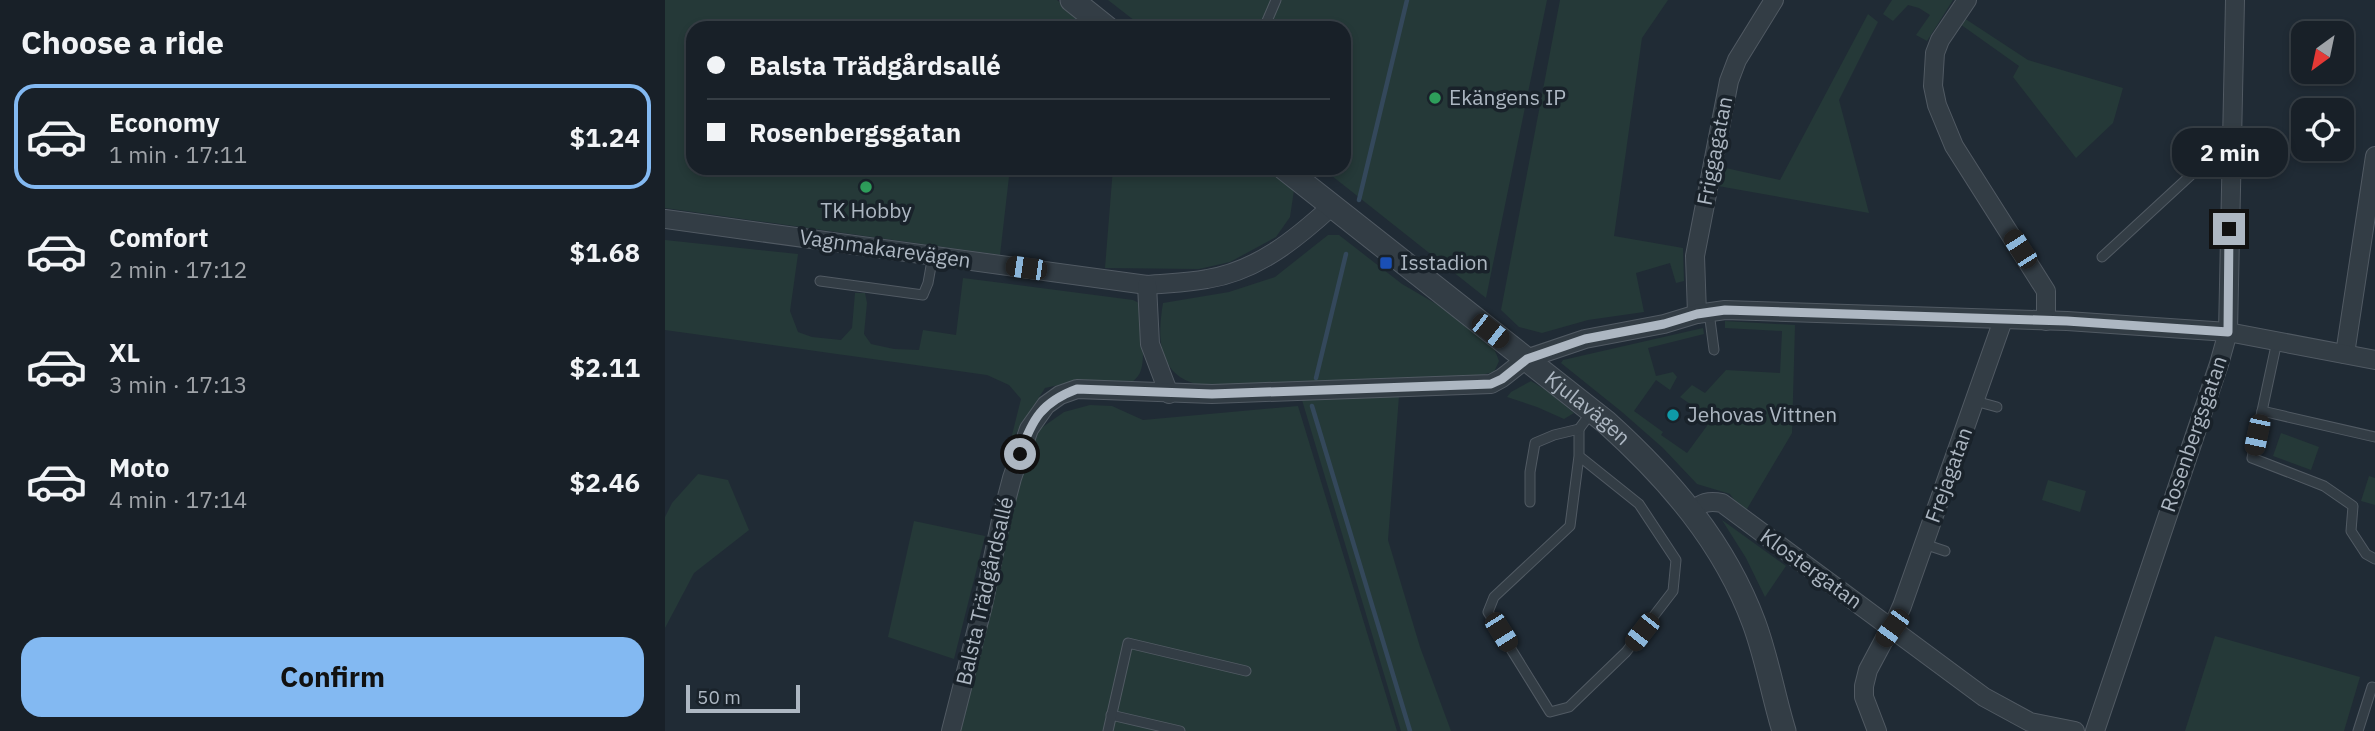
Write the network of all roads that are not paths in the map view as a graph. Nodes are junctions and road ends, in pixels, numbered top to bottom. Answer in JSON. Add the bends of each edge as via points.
{"nodes":[{"id":1,"x":1072,"y":0,"type":"edge"},
{"id":2,"x":1276,"y":0,"type":"edge"},
{"id":3,"x":1774,"y":0,"type":"edge"},
{"id":4,"x":1967,"y":0,"type":"edge"},
{"id":5,"x":2235,"y":0,"type":"edge"},
{"id":6,"x":1098,"y":21,"type":"edge"},
{"id":7,"x":1267,"y":21,"type":"edge"},
{"id":8,"x":2230,"y":152,"type":"junction"},
{"id":9,"x":2375,"y":156,"type":"edge"},
{"id":10,"x":1293,"y":175,"type":"edge"},
{"id":11,"x":1332,"y":206,"type":"junction"},
{"id":12,"x":665,"y":219,"type":"edge"},
{"id":13,"x":933,"y":255,"type":"junction"},
{"id":14,"x":2102,"y":257,"type":"dead end"},
{"id":15,"x":820,"y":281,"type":"dead end"},
{"id":16,"x":1147,"y":285,"type":"junction"},
{"id":17,"x":1703,"y":313,"type":"junction"},
{"id":18,"x":2003,"y":320,"type":"junction"},
{"id":19,"x":2046,"y":321,"type":"junction"},
{"id":20,"x":2228,"y":332,"type":"junction"},
{"id":21,"x":2277,"y":341,"type":"junction"},
{"id":22,"x":1714,"y":349,"type":"dead end"},
{"id":23,"x":2345,"y":354,"type":"junction"},
{"id":24,"x":1527,"y":359,"type":"junction"},
{"id":25,"x":2375,"y":360,"type":"edge"},
{"id":26,"x":1169,"y":394,"type":"junction"},
{"id":27,"x":1975,"y":401,"type":"junction"},
{"id":28,"x":1997,"y":408,"type":"dead end"},
{"id":29,"x":2262,"y":411,"type":"junction"},
{"id":30,"x":1586,"y":420,"type":"junction"},
{"id":31,"x":2375,"y":437,"type":"edge"},
{"id":32,"x":1579,"y":456,"type":"junction"},
{"id":33,"x":1531,"y":502,"type":"dead end"},
{"id":34,"x":1691,"y":511,"type":"junction"},
{"id":35,"x":1924,"y":544,"type":"junction"},
{"id":36,"x":1945,"y":551,"type":"dead end"},
{"id":37,"x":2375,"y":559,"type":"edge"},
{"id":38,"x":1892,"y":628,"type":"junction"},
{"id":39,"x":1246,"y":671,"type":"dead end"},
{"id":40,"x":2375,"y":688,"type":"edge"},
{"id":41,"x":1111,"y":715,"type":"junction"},
{"id":42,"x":2028,"y":727,"type":"edge"},
{"id":43,"x":951,"y":731,"type":"edge"},
{"id":44,"x":1108,"y":731,"type":"edge"},
{"id":45,"x":1180,"y":731,"type":"edge"},
{"id":46,"x":1784,"y":731,"type":"edge"},
{"id":47,"x":1877,"y":731,"type":"edge"},
{"id":48,"x":2075,"y":731,"type":"edge"},
{"id":49,"x":2095,"y":731,"type":"edge"},
{"id":50,"x":2358,"y":731,"type":"edge"}],
"edges":[{"from":1,"to":6,"type":"street"},
{"from":2,"to":7,"type":"lane"},
{"from":3,"to":17,"type":"street","name":"Friggagatan","via":[[1729,81],[1695,256]]},
{"from":4,"to":19,"type":"street","via":[[1935,53],[1937,105],[1954,146],[2046,291]]},
{"from":5,"to":8,"type":"street","name":"Rosenbergsgatan"},
{"from":8,"to":14,"type":"lane","via":[[2204,163]]},
{"from":8,"to":20,"type":"street","name":"Rosenbergsgatan"},
{"from":9,"to":23,"type":"street"},
{"from":10,"to":11,"type":"street","name":"Kjulavägen"},
{"from":11,"to":16,"type":"street","name":"Vagnmakarevägen","via":[[1298,237],[1242,270],[1208,279]]},
{"from":11,"to":24,"type":"street","name":"Kjulavägen"},
{"from":12,"to":13,"type":"street","name":"Vagnmakarevägen"},
{"from":13,"to":15,"type":"lane","via":[[923,295]]},
{"from":13,"to":16,"type":"street","name":"Vagnmakarevägen"},
{"from":16,"to":26,"type":"street","via":[[1150,344]]},
{"from":17,"to":18,"type":"street","name":"Balsta Trädgårdsallé","via":[[1725,310]]},
{"from":17,"to":22,"type":"lane"},
{"from":17,"to":24,"type":"street","name":"Balsta Trädgårdsallé","via":[[1585,339]]},
{"from":18,"to":19,"type":"street","name":"Balsta Trädgårdsallé"},
{"from":18,"to":27,"type":"street","name":"Frejagatan"},
{"from":19,"to":20,"type":"street","name":"Balsta Trädgårdsallé"},
{"from":20,"to":21,"type":"street","name":"Balsta Trädgårdsallé"},
{"from":20,"to":49,"type":"street","name":"Rosenbergsgatan"},
{"from":21,"to":23,"type":"street","name":"Balsta Trädgårdsallé"},
{"from":21,"to":29,"type":"lane"},
{"from":23,"to":25,"type":"street","name":"Balsta Trädgårdsallé"},
{"from":24,"to":26,"type":"street","name":"Balsta Trädgårdsallé","via":[[1502,379],[1473,386]]},
{"from":24,"to":30,"type":"street","name":"Kjulavägen"},
{"from":26,"to":43,"type":"street","name":"Balsta Trädgårdsallé","via":[[1077,389],[1060,395],[1036,416],[1012,478]]},
{"from":27,"to":28,"type":"lane"},
{"from":27,"to":35,"type":"street","name":"Frejagatan"},
{"from":29,"to":31,"type":"lane"},
{"from":29,"to":37,"type":"lane","via":[[2252,458],[2324,486],[2353,506],[2351,531],[2366,554]]},
{"from":30,"to":32,"type":"lane"},
{"from":30,"to":33,"type":"lane","via":[[1535,443]]},
{"from":30,"to":34,"type":"street","name":"Kjulavägen","via":[[1641,454]]},
{"from":32,"to":32,"type":"lane","via":[[1570,526],[1494,597],[1488,612],[1550,712],[1569,707],[1626,652],[1673,591],[1676,560],[1639,504]]},
{"from":34,"to":38,"type":"street","name":"Klostergatan","via":[[1704,502],[1722,503]]},
{"from":34,"to":46,"type":"street","name":"Kjulavägen","via":[[1711,537],[1754,623]]},
{"from":35,"to":36,"type":"lane"},
{"from":35,"to":38,"type":"street","name":"Frejagatan"},
{"from":38,"to":42,"type":"street","name":"Klostergatan"},
{"from":38,"to":47,"type":"street","name":"Frejagatan","via":[[1864,686]]},
{"from":39,"to":41,"type":"lane","via":[[1128,643]]},
{"from":40,"to":50,"type":"lane"},
{"from":41,"to":44,"type":"lane"},
{"from":41,"to":45,"type":"lane"},
{"from":42,"to":48,"type":"street","name":"Klostergatan"}]}
